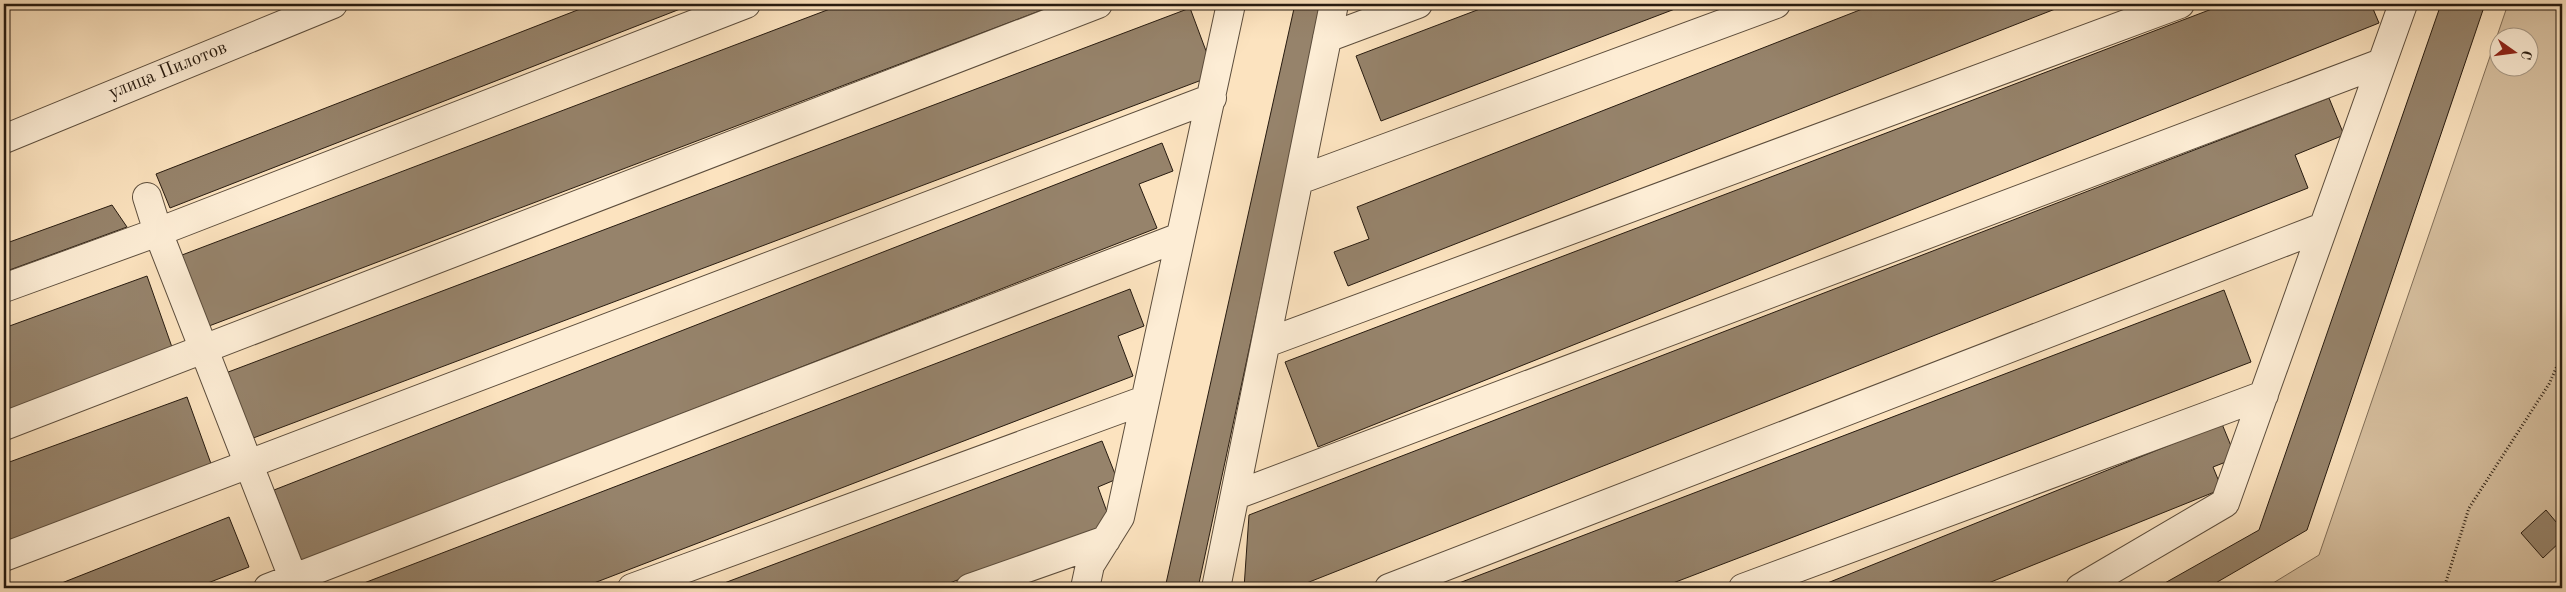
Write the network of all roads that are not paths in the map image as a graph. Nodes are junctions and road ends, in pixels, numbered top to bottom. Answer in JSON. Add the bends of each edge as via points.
{"nodes":[{"id":1,"x":333,"y":4,"type":"edge"},
{"id":2,"x":746,"y":4,"type":"edge"},
{"id":3,"x":1098,"y":4,"type":"edge"},
{"id":4,"x":1231,"y":4,"type":"edge"},
{"id":5,"x":1334,"y":4,"type":"edge"},
{"id":6,"x":1418,"y":4,"type":"edge"},
{"id":7,"x":1776,"y":4,"type":"edge"},
{"id":8,"x":2180,"y":4,"type":"edge"},
{"id":9,"x":2403,"y":4,"type":"edge"},
{"id":10,"x":1327,"y":38,"type":"junction"},
{"id":11,"x":2382,"y":64,"type":"junction"},
{"id":12,"x":1212,"y":98,"type":"junction"},
{"id":13,"x":4,"y":139,"type":"edge"},
{"id":14,"x":1299,"y":180,"type":"junction"},
{"id":15,"x":147,"y":197,"type":"dead end"},
{"id":16,"x":2324,"y":227,"type":"junction"},
{"id":17,"x":158,"y":232,"type":"junction"},
{"id":18,"x":1180,"y":237,"type":"junction"},
{"id":19,"x":4,"y":288,"type":"edge"},
{"id":20,"x":1266,"y":343,"type":"junction"},
{"id":21,"x":204,"y":348,"type":"junction"},
{"id":22,"x":2264,"y":395,"type":"junction"},
{"id":23,"x":1145,"y":400,"type":"junction"},
{"id":24,"x":4,"y":426,"type":"edge"},
{"id":25,"x":249,"y":463,"type":"junction"},
{"id":26,"x":1236,"y":495,"type":"junction"},
{"id":27,"x":1106,"y":540,"type":"junction"},
{"id":28,"x":4,"y":557,"type":"edge"},
{"id":29,"x":295,"y":583,"type":"edge"},
{"id":30,"x":268,"y":588,"type":"edge"},
{"id":31,"x":632,"y":588,"type":"edge"},
{"id":32,"x":970,"y":588,"type":"edge"},
{"id":33,"x":1085,"y":588,"type":"edge"},
{"id":34,"x":1216,"y":588,"type":"edge"},
{"id":35,"x":1389,"y":588,"type":"edge"},
{"id":36,"x":1744,"y":588,"type":"edge"},
{"id":37,"x":2080,"y":588,"type":"edge"}],
"edges":[{"from":1,"to":13,"type":"street","name":"улица Пилотов"},
{"from":2,"to":17,"type":"street"},
{"from":3,"to":21,"type":"street"},
{"from":4,"to":12,"type":"street"},
{"from":5,"to":10,"type":"street"},
{"from":6,"to":10,"type":"street"},
{"from":7,"to":14,"type":"street"},
{"from":8,"to":20,"type":"street"},
{"from":9,"to":11,"type":"street"},
{"from":10,"to":14,"type":"street"},
{"from":11,"to":16,"type":"street"},
{"from":11,"to":26,"type":"street"},
{"from":12,"to":18,"type":"street"},
{"from":12,"to":25,"type":"street"},
{"from":14,"to":20,"type":"street"},
{"from":15,"to":17,"type":"street"},
{"from":16,"to":22,"type":"street"},
{"from":16,"to":35,"type":"street"},
{"from":17,"to":19,"type":"street"},
{"from":17,"to":21,"type":"street"},
{"from":18,"to":23,"type":"street"},
{"from":18,"to":29,"type":"street"},
{"from":20,"to":26,"type":"street"},
{"from":21,"to":24,"type":"street"},
{"from":21,"to":25,"type":"street"},
{"from":22,"to":36,"type":"street"},
{"from":22,"to":37,"type":"street","via":[[2225,503]]},
{"from":23,"to":27,"type":"street","via":[[1120,517]]},
{"from":23,"to":31,"type":"street"},
{"from":25,"to":28,"type":"street"},
{"from":25,"to":29,"type":"street"},
{"from":26,"to":34,"type":"street"},
{"from":27,"to":32,"type":"street"},
{"from":27,"to":33,"type":"street","via":[[1090,565]]},
{"from":29,"to":30,"type":"street"}]}
